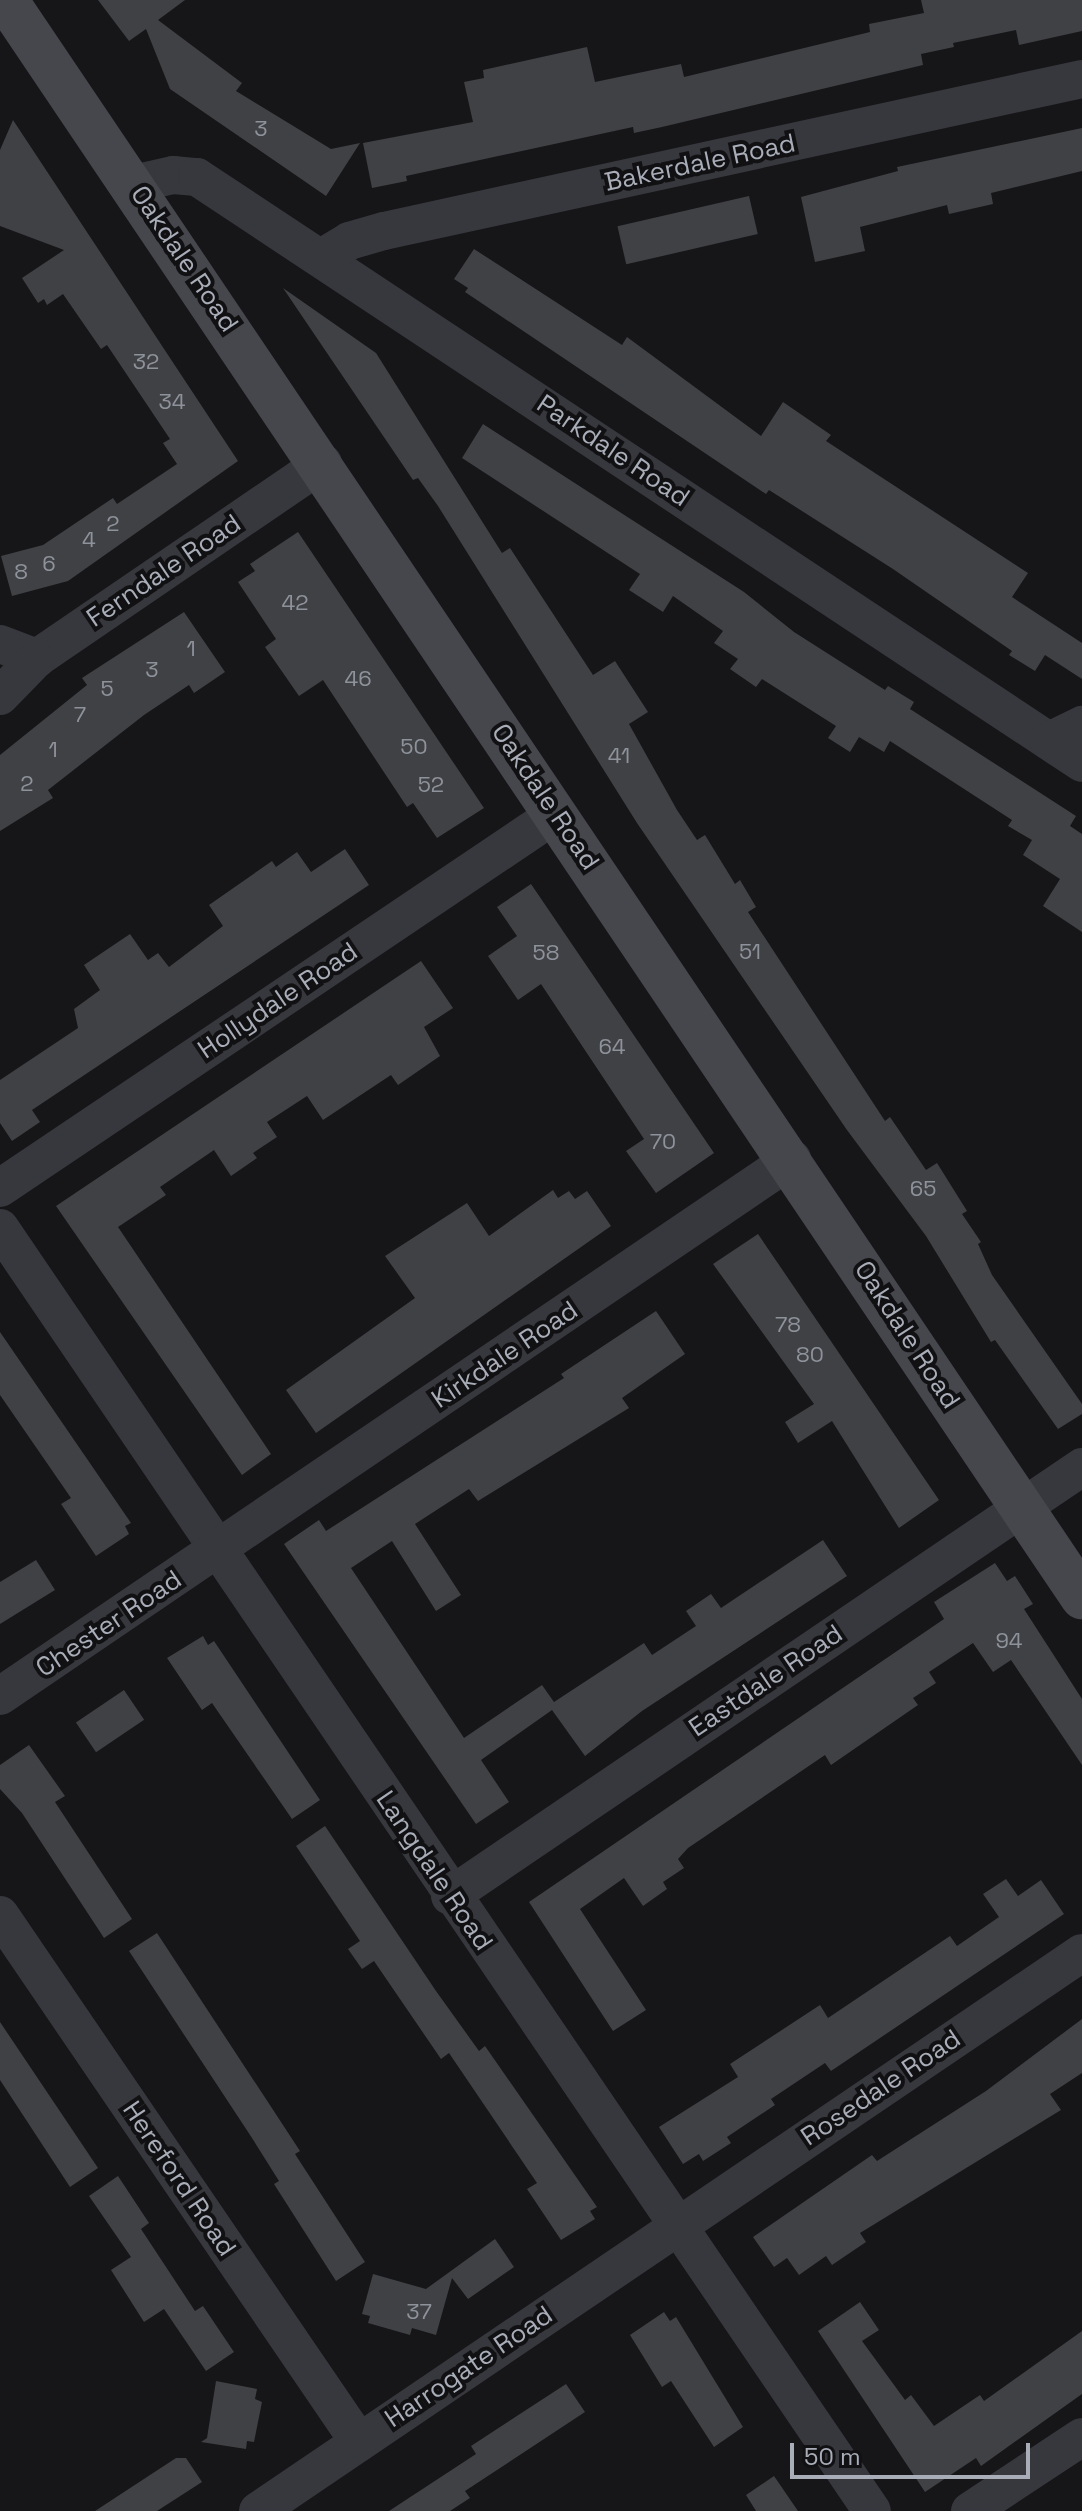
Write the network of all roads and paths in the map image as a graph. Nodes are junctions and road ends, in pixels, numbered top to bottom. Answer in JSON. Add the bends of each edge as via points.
{"nodes":[{"id":1,"x":6,"y":12,"type":"edge"},
{"id":2,"x":1082,"y":79,"type":"edge"},
{"id":3,"x":133,"y":184,"type":"junction"},
{"id":4,"x":321,"y":258,"type":"junction"},
{"id":5,"x":323,"y":463,"type":"junction"},
{"id":6,"x":0,"y":644,"type":"edge"},
{"id":7,"x":37,"y":658,"type":"junction"},
{"id":8,"x":0,"y":696,"type":"edge"},
{"id":9,"x":1065,"y":733,"type":"edge"},
{"id":10,"x":1082,"y":763,"type":"edge"},
{"id":11,"x":556,"y":814,"type":"junction"},
{"id":12,"x":792,"y":1159,"type":"junction"},
{"id":13,"x":0,"y":1188,"type":"edge"},
{"id":14,"x":0,"y":1228,"type":"edge"},
{"id":15,"x":1082,"y":1467,"type":"edge"},
{"id":16,"x":1021,"y":1508,"type":"junction"},
{"id":17,"x":218,"y":1551,"type":"junction"},
{"id":18,"x":1082,"y":1597,"type":"edge"},
{"id":19,"x":0,"y":1696,"type":"edge"},
{"id":20,"x":450,"y":1896,"type":"junction"},
{"id":21,"x":0,"y":1915,"type":"edge"},
{"id":22,"x":1082,"y":1953,"type":"edge"},
{"id":23,"x":679,"y":2223,"type":"junction"},
{"id":24,"x":1082,"y":2437,"type":"edge"},
{"id":25,"x":359,"y":2442,"type":"junction"},
{"id":26,"x":258,"y":2511,"type":"edge"},
{"id":27,"x":872,"y":2511,"type":"edge"},
{"id":28,"x":970,"y":2511,"type":"edge"}],
"edges":[{"from":1,"to":3,"type":"street","name":"Oakdale Road"},
{"from":2,"to":4,"type":"street","name":"Bakerdale Road","via":[[384,231],[349,241]]},
{"from":3,"to":4,"type":"street","name":"Parkdale Road","via":[[173,175],[197,177]]},
{"from":3,"to":5,"type":"street","name":"Oakdale Road"},
{"from":4,"to":9,"type":"street","name":"Parkdale Road"},
{"from":5,"to":7,"type":"street","name":"Ferndale Road"},
{"from":5,"to":11,"type":"street","name":"Oakdale Road"},
{"from":6,"to":7,"type":"street"},
{"from":7,"to":8,"type":"street","name":"Ferndale Road"},
{"from":9,"to":10,"type":"street","name":"Parkdale Road"},
{"from":11,"to":12,"type":"street","name":"Oakdale Road"},
{"from":11,"to":13,"type":"street","name":"Hollydale Road"},
{"from":12,"to":16,"type":"street","name":"Oakdale Road"},
{"from":12,"to":17,"type":"street","name":"Kirkdale Road"},
{"from":14,"to":17,"type":"street","name":"Langdale Road"},
{"from":15,"to":16,"type":"street","name":"Eastdale Road"},
{"from":16,"to":18,"type":"street","name":"Oakdale Road"},
{"from":16,"to":20,"type":"street","name":"Eastdale Road"},
{"from":17,"to":19,"type":"street","name":"Chester Road"},
{"from":17,"to":20,"type":"street","name":"Langdale Road"},
{"from":20,"to":23,"type":"street","name":"Langdale Road"},
{"from":21,"to":25,"type":"street","name":"Hereford Road"},
{"from":22,"to":23,"type":"street","name":"Rosedale Road"},
{"from":23,"to":25,"type":"street","name":"Harrogate Road"},
{"from":23,"to":27,"type":"street","name":"Langdale Road"},
{"from":24,"to":28,"type":"street"},
{"from":25,"to":26,"type":"street","name":"Harrogate Road"}]}
